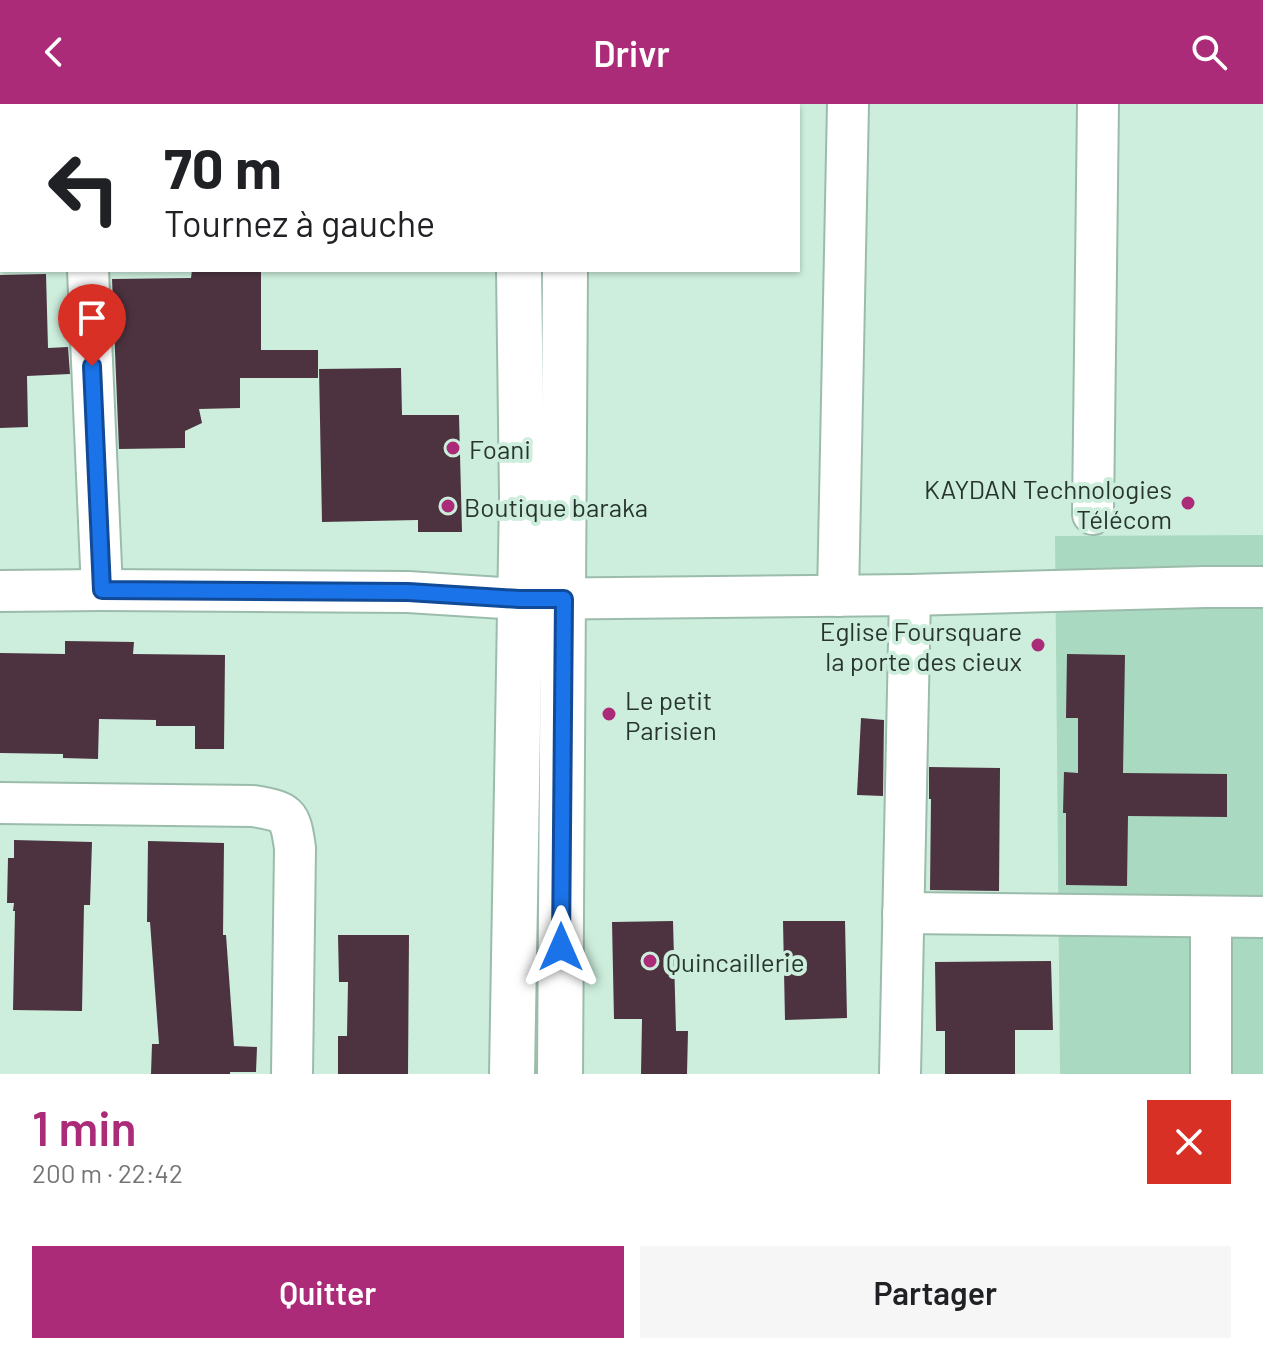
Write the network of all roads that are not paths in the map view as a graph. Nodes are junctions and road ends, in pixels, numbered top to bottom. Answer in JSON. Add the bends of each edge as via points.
{"nodes":[{"id":1,"x":848,"y":104,"type":"edge"},
{"id":2,"x":1098,"y":104,"type":"edge"},
{"id":3,"x":88,"y":272,"type":"edge"},
{"id":4,"x":519,"y":272,"type":"edge"},
{"id":5,"x":565,"y":272,"type":"edge"},
{"id":6,"x":1093,"y":514,"type":"dead end"},
{"id":7,"x":1263,"y":587,"type":"edge"},
{"id":8,"x":102,"y":590,"type":"junction"},
{"id":9,"x":0,"y":591,"type":"edge"},
{"id":10,"x":910,"y":595,"type":"junction"},
{"id":11,"x":838,"y":596,"type":"junction"},
{"id":12,"x":519,"y":599,"type":"junction"},
{"id":13,"x":564,"y":599,"type":"junction"},
{"id":14,"x":0,"y":803,"type":"edge"},
{"id":15,"x":903,"y":913,"type":"junction"},
{"id":16,"x":1211,"y":917,"type":"junction"},
{"id":17,"x":1263,"y":917,"type":"edge"},
{"id":18,"x":292,"y":1074,"type":"edge"},
{"id":19,"x":512,"y":1074,"type":"edge"},
{"id":20,"x":560,"y":1074,"type":"edge"},
{"id":21,"x":900,"y":1074,"type":"edge"},
{"id":22,"x":1211,"y":1074,"type":"edge"}],
"edges":[{"from":1,"to":11,"type":"street"},
{"from":2,"to":6,"type":"street"},
{"from":3,"to":8,"type":"street"},
{"from":4,"to":12,"type":"main road"},
{"from":5,"to":13,"type":"main road"},
{"from":7,"to":10,"type":"street"},
{"from":8,"to":9,"type":"street"},
{"from":8,"to":12,"type":"street","via":[[408,592]]},
{"from":10,"to":11,"type":"street"},
{"from":10,"to":15,"type":"street"},
{"from":11,"to":13,"type":"street"},
{"from":12,"to":13,"type":"street"},
{"from":12,"to":19,"type":"main road"},
{"from":13,"to":20,"type":"main road"},
{"from":14,"to":18,"type":"street","via":[[280,810],[291,822],[295,848]]},
{"from":15,"to":16,"type":"street"},
{"from":15,"to":21,"type":"street"},
{"from":16,"to":17,"type":"street"},
{"from":16,"to":22,"type":"street"}]}
